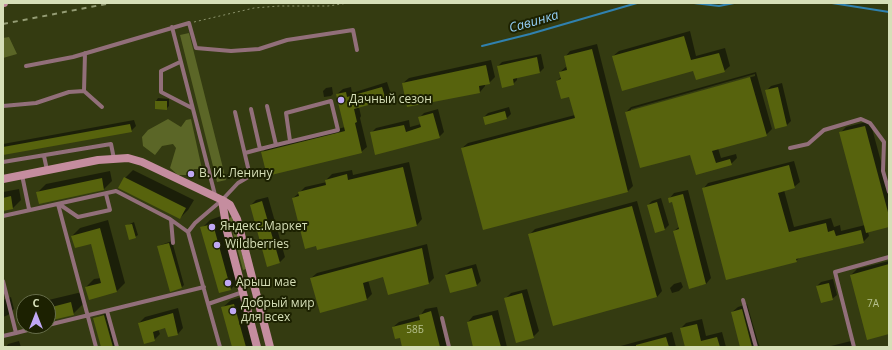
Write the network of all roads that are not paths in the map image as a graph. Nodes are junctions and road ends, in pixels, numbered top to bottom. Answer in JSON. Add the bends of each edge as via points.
{"nodes":[{"id":1,"x":172,"y":27,"type":"junction"},
{"id":2,"x":358,"y":50,"type":"dead end"},
{"id":3,"x":85,"y":53,"type":"junction"},
{"id":4,"x":180,"y":62,"type":"junction"},
{"id":5,"x":26,"y":66,"type":"dead end"},
{"id":6,"x":84,"y":90,"type":"junction"},
{"id":7,"x":3,"y":106,"type":"edge"},
{"id":8,"x":267,"y":106,"type":"dead end"},
{"id":9,"x":102,"y":107,"type":"dead end"},
{"id":10,"x":192,"y":108,"type":"junction"},
{"id":11,"x":251,"y":109,"type":"dead end"},
{"id":12,"x":235,"y":112,"type":"dead end"},
{"id":13,"x":290,"y":141,"type":"junction"},
{"id":14,"x":276,"y":145,"type":"junction"},
{"id":15,"x":790,"y":148,"type":"dead end"},
{"id":16,"x":260,"y":149,"type":"junction"},
{"id":17,"x":245,"y":154,"type":"junction"},
{"id":18,"x":44,"y":156,"type":"junction"},
{"id":19,"x":114,"y":159,"type":"junction"},
{"id":20,"x":3,"y":162,"type":"edge"},
{"id":21,"x":47,"y":170,"type":"junction"},
{"id":22,"x":22,"y":175,"type":"junction"},
{"id":23,"x":3,"y":179,"type":"edge"},
{"id":24,"x":889,"y":192,"type":"edge"},
{"id":25,"x":106,"y":194,"type":"junction"},
{"id":26,"x":218,"y":198,"type":"junction"},
{"id":27,"x":58,"y":204,"type":"junction"},
{"id":28,"x":29,"y":209,"type":"junction"},
{"id":29,"x":3,"y":216,"type":"edge"},
{"id":30,"x":171,"y":220,"type":"junction"},
{"id":31,"x":188,"y":232,"type":"junction"},
{"id":32,"x":173,"y":243,"type":"dead end"},
{"id":33,"x":889,"y":257,"type":"edge"},
{"id":34,"x":3,"y":281,"type":"edge"},
{"id":35,"x":253,"y":282,"type":"junction"},
{"id":36,"x":204,"y":287,"type":"junction"},
{"id":37,"x":242,"y":289,"type":"junction"},
{"id":38,"x":743,"y":300,"type":"dead end"},
{"id":39,"x":208,"y":304,"type":"junction"},
{"id":40,"x":107,"y":311,"type":"junction"},
{"id":41,"x":87,"y":315,"type":"junction"},
{"id":42,"x":442,"y":318,"type":"dead end"},
{"id":43,"x":56,"y":323,"type":"edge"},
{"id":44,"x":16,"y":332,"type":"joint"},
{"id":45,"x":3,"y":336,"type":"edge"},
{"id":46,"x":96,"y":347,"type":"edge"},
{"id":47,"x":117,"y":347,"type":"edge"},
{"id":48,"x":220,"y":347,"type":"edge"},
{"id":49,"x":257,"y":347,"type":"edge"},
{"id":50,"x":270,"y":347,"type":"edge"},
{"id":51,"x":449,"y":347,"type":"edge"},
{"id":52,"x":756,"y":347,"type":"edge"},
{"id":53,"x":854,"y":347,"type":"edge"}],
"edges":[{"from":1,"to":2,"type":"lane","via":[[189,23],[196,48],[231,51],[259,49],[287,40],[353,30]]},
{"from":1,"to":3,"type":"lane"},
{"from":1,"to":4,"type":"lane"},
{"from":3,"to":5,"type":"lane"},
{"from":3,"to":6,"type":"lane"},
{"from":4,"to":10,"type":"lane"},
{"from":4,"to":10,"type":"lane","via":[[161,71],[161,92]]},
{"from":6,"to":7,"type":"lane","via":[[36,104]]},
{"from":6,"to":9,"type":"lane"},
{"from":8,"to":14,"type":"lane"},
{"from":10,"to":26,"type":"lane"},
{"from":11,"to":16,"type":"lane"},
{"from":12,"to":17,"type":"lane"},
{"from":13,"to":13,"type":"lane","via":[[338,130],[331,101],[286,113]]},
{"from":13,"to":14,"type":"lane"},
{"from":14,"to":16,"type":"lane"},
{"from":15,"to":24,"type":"lane","via":[[808,144],[824,130],[861,119],[870,123],[884,142],[883,171]]},
{"from":16,"to":17,"type":"lane"},
{"from":17,"to":26,"type":"lane","via":[[250,176]]},
{"from":18,"to":19,"type":"lane","via":[[111,144]]},
{"from":18,"to":20,"type":"lane"},
{"from":18,"to":21,"type":"lane"},
{"from":19,"to":21,"type":"street"},
{"from":19,"to":26,"type":"street","via":[[128,158],[142,162]]},
{"from":21,"to":22,"type":"street"},
{"from":22,"to":23,"type":"street"},
{"from":22,"to":28,"type":"lane"},
{"from":25,"to":27,"type":"lane"},
{"from":25,"to":27,"type":"lane","via":[[110,210],[78,217]]},
{"from":25,"to":30,"type":"lane","via":[[116,192]]},
{"from":26,"to":31,"type":"lane"},
{"from":26,"to":35,"type":"street","via":[[230,205],[237,219]]},
{"from":26,"to":37,"type":"street"},
{"from":27,"to":28,"type":"lane"},
{"from":27,"to":41,"type":"lane"},
{"from":28,"to":29,"type":"lane"},
{"from":30,"to":31,"type":"lane"},
{"from":30,"to":32,"type":"lane"},
{"from":31,"to":36,"type":"lane"},
{"from":33,"to":53,"type":"lane","via":[[835,272]]},
{"from":34,"to":44,"type":"lane"},
{"from":35,"to":37,"type":"street"},
{"from":35,"to":50,"type":"street"},
{"from":36,"to":39,"type":"lane"},
{"from":36,"to":40,"type":"lane"},
{"from":37,"to":39,"type":"lane"},
{"from":37,"to":49,"type":"street"},
{"from":38,"to":52,"type":"lane"},
{"from":39,"to":48,"type":"lane"},
{"from":40,"to":41,"type":"lane"},
{"from":40,"to":47,"type":"lane"},
{"from":41,"to":43,"type":"lane"},
{"from":41,"to":46,"type":"lane"},
{"from":42,"to":51,"type":"lane"},
{"from":44,"to":45,"type":"lane"}]}
